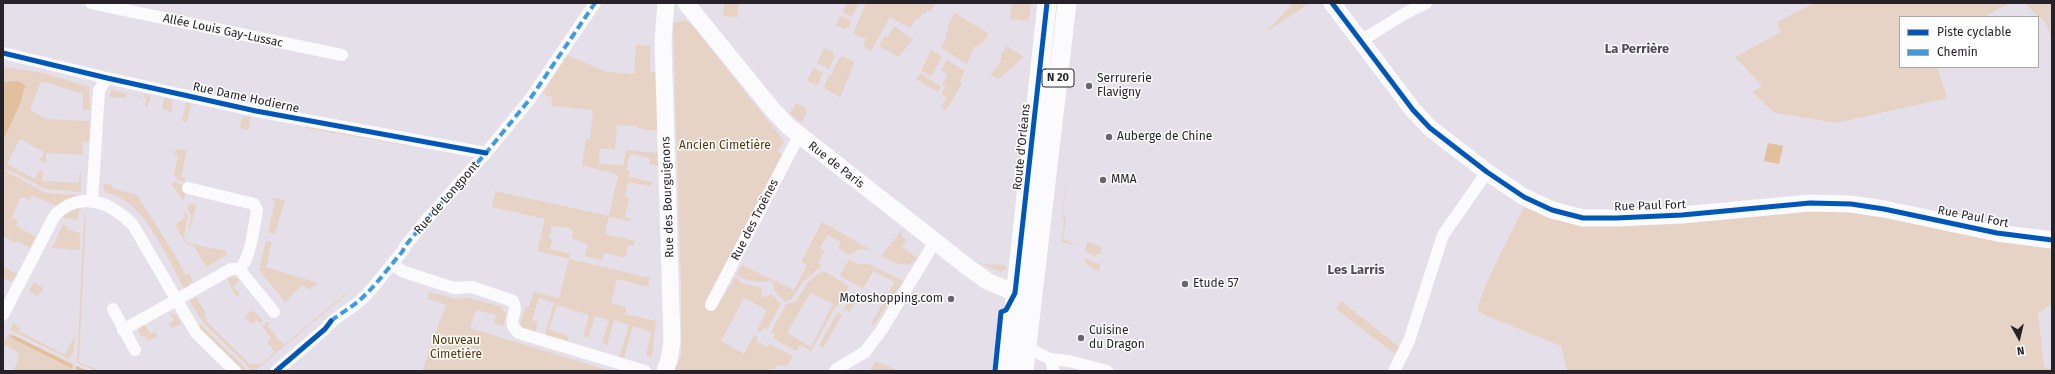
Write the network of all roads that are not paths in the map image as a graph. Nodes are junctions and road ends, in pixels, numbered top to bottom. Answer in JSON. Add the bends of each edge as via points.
{"nodes":[{"id":1,"x":91,"y":3,"type":"edge"},
{"id":2,"x":595,"y":3,"type":"edge"},
{"id":3,"x":666,"y":3,"type":"edge"},
{"id":4,"x":1047,"y":3,"type":"edge"},
{"id":5,"x":1066,"y":3,"type":"edge"},
{"id":6,"x":1332,"y":3,"type":"edge"},
{"id":7,"x":1426,"y":3,"type":"edge"},
{"id":8,"x":105,"y":4,"type":"edge"},
{"id":9,"x":687,"y":4,"type":"edge"},
{"id":10,"x":664,"y":23,"type":"junction"},
{"id":11,"x":1361,"y":41,"type":"junction"},
{"id":12,"x":3,"y":53,"type":"edge"},
{"id":13,"x":342,"y":55,"type":"dead end"},
{"id":14,"x":107,"y":78,"type":"junction"},
{"id":15,"x":800,"y":136,"type":"junction"},
{"id":16,"x":486,"y":153,"type":"junction"},
{"id":17,"x":1487,"y":172,"type":"junction"},
{"id":18,"x":188,"y":188,"type":"dead end"},
{"id":19,"x":92,"y":202,"type":"junction"},
{"id":20,"x":2052,"y":240,"type":"edge"},
{"id":21,"x":934,"y":242,"type":"junction"},
{"id":22,"x":392,"y":264,"type":"junction"},
{"id":23,"x":239,"y":269,"type":"junction"},
{"id":24,"x":1015,"y":293,"type":"junction"},
{"id":25,"x":177,"y":300,"type":"junction"},
{"id":26,"x":711,"y":305,"type":"dead end"},
{"id":27,"x":113,"y":309,"type":"dead end"},
{"id":28,"x":274,"y":312,"type":"dead end"},
{"id":29,"x":3,"y":315,"type":"edge"},
{"id":30,"x":123,"y":330,"type":"junction"},
{"id":31,"x":1026,"y":347,"type":"junction"},
{"id":32,"x":135,"y":350,"type":"dead end"},
{"id":33,"x":1050,"y":359,"type":"junction"},
{"id":34,"x":235,"y":371,"type":"edge"},
{"id":35,"x":276,"y":371,"type":"edge"},
{"id":36,"x":645,"y":371,"type":"edge"},
{"id":37,"x":665,"y":371,"type":"edge"},
{"id":38,"x":835,"y":371,"type":"edge"},
{"id":39,"x":1007,"y":371,"type":"edge"},
{"id":40,"x":1024,"y":371,"type":"edge"},
{"id":41,"x":1054,"y":371,"type":"edge"},
{"id":42,"x":1107,"y":371,"type":"edge"},
{"id":43,"x":1394,"y":371,"type":"edge"}],
"edges":[{"from":1,"to":8,"type":"street","name":"Allée Louis Gay-Lussac"},
{"from":2,"to":16,"type":"street","name":"Rue de Longpont","via":[[530,99]]},
{"from":3,"to":10,"type":"street","name":"Rue des Bourguignons"},
{"from":4,"to":24,"type":"main road","name":"Route d'Orléans","number":"N 20"},
{"from":5,"to":31,"type":"main road","number":"N 20"},
{"from":6,"to":11,"type":"street","name":"Rue Paul Fort"},
{"from":7,"to":11,"type":"street"},
{"from":8,"to":13,"type":"street","name":"Allée Louis Gay-Lussac"},
{"from":9,"to":10,"type":"street"},
{"from":9,"to":15,"type":"street","name":"Rue de Paris","via":[[773,110]]},
{"from":10,"to":37,"type":"street","name":"Rue des Bourguignons","via":[[672,329],[669,360]]},
{"from":11,"to":17,"type":"street","name":"Rue Paul Fort","via":[[1413,110],[1430,128]]},
{"from":12,"to":14,"type":"street","name":"Rue Dame Hodierne"},
{"from":14,"to":16,"type":"street","name":"Rue Dame Hodierne","via":[[291,118]]},
{"from":14,"to":19,"type":"street","via":[[99,90]]},
{"from":15,"to":21,"type":"street","name":"Rue de Paris"},
{"from":15,"to":26,"type":"street","name":"Rue des Troënes"},
{"from":16,"to":22,"type":"street","name":"Rue de Longpont","via":[[428,218]]},
{"from":17,"to":20,"type":"street","name":"Rue Paul Fort","via":[[1524,197],[1545,207],[1583,218],[1682,216],[1810,203],[1851,204],[1997,233]]},
{"from":17,"to":43,"type":"street","via":[[1443,235],[1410,341]]},
{"from":18,"to":23,"type":"street","via":[[254,204],[257,210],[247,257]]},
{"from":19,"to":25,"type":"street","via":[[108,205],[122,213],[133,225]]},
{"from":19,"to":29,"type":"street","via":[[65,205],[55,215]]},
{"from":21,"to":24,"type":"street","name":"Rue de Paris","via":[[987,280]]},
{"from":21,"to":38,"type":"street","via":[[883,328],[865,352]]},
{"from":22,"to":35,"type":"street","name":"Rue de Longpont","via":[[353,307],[331,321]]},
{"from":22,"to":36,"type":"street","via":[[404,272],[454,288],[472,287],[513,301],[515,311],[512,324],[519,333]]},
{"from":23,"to":25,"type":"street","via":[[231,270]]},
{"from":23,"to":28,"type":"street"},
{"from":24,"to":39,"type":"main road","name":"Route d'Orléans","number":"N 20"},
{"from":25,"to":30,"type":"street"},
{"from":25,"to":34,"type":"street","via":[[196,334]]},
{"from":27,"to":30,"type":"street"},
{"from":30,"to":32,"type":"street"},
{"from":31,"to":33,"type":"street"},
{"from":31,"to":40,"type":"main road","number":"N 20"},
{"from":33,"to":41,"type":"street"},
{"from":33,"to":42,"type":"street"}]}
